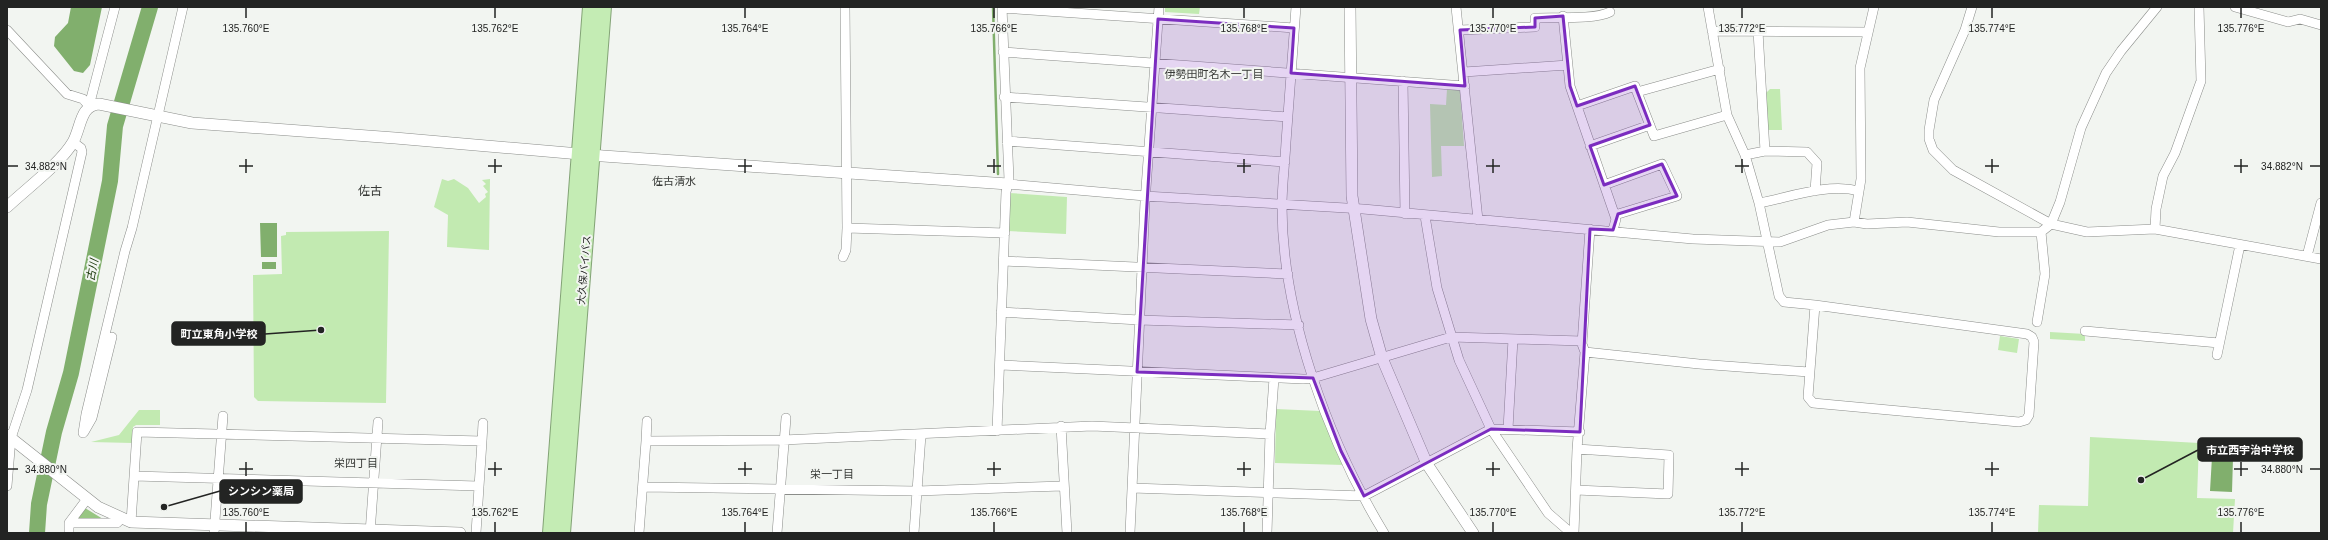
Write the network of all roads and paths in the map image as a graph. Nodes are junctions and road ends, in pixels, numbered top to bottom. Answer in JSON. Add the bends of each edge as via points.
{"nodes":[{"id":1,"x":115,"y":7,"type":"edge"},
{"id":2,"x":183,"y":7,"type":"edge"},
{"id":3,"x":590,"y":7,"type":"edge"},
{"id":4,"x":604,"y":7,"type":"edge"},
{"id":5,"x":845,"y":7,"type":"edge"},
{"id":6,"x":1002,"y":7,"type":"edge"},
{"id":7,"x":1159,"y":7,"type":"edge"},
{"id":8,"x":1296,"y":7,"type":"edge"},
{"id":9,"x":1350,"y":7,"type":"edge"},
{"id":10,"x":1456,"y":7,"type":"edge"},
{"id":11,"x":1708,"y":7,"type":"edge"},
{"id":12,"x":1874,"y":7,"type":"edge"},
{"id":13,"x":1972,"y":7,"type":"edge"},
{"id":14,"x":2157,"y":7,"type":"edge"},
{"id":15,"x":2199,"y":7,"type":"edge"},
{"id":16,"x":2235,"y":7,"type":"edge"},
{"id":17,"x":1610,"y":12,"type":"dead end"},
{"id":18,"x":1562,"y":16,"type":"junction"},
{"id":19,"x":1158,"y":18,"type":"junction"},
{"id":20,"x":2321,"y":25,"type":"edge"},
{"id":21,"x":1294,"y":28,"type":"junction"},
{"id":22,"x":7,"y":30,"type":"edge"},
{"id":23,"x":1460,"y":30,"type":"junction"},
{"id":24,"x":1712,"y":31,"type":"junction"},
{"id":25,"x":1758,"y":31,"type":"junction"},
{"id":26,"x":1868,"y":32,"type":"junction"},
{"id":27,"x":1003,"y":52,"type":"junction"},
{"id":28,"x":1155,"y":63,"type":"junction"},
{"id":29,"x":1568,"y":65,"type":"junction"},
{"id":30,"x":1720,"y":69,"type":"junction"},
{"id":31,"x":1464,"y":72,"type":"junction"},
{"id":32,"x":1291,"y":73,"type":"junction"},
{"id":33,"x":1350,"y":77,"type":"junction"},
{"id":34,"x":1403,"y":81,"type":"junction"},
{"id":35,"x":1465,"y":86,"type":"junction"},
{"id":36,"x":1637,"y":92,"type":"junction"},
{"id":37,"x":1004,"y":97,"type":"junction"},
{"id":38,"x":94,"y":105,"type":"junction"},
{"id":39,"x":1576,"y":106,"type":"junction"},
{"id":40,"x":1152,"y":108,"type":"junction"},
{"id":41,"x":1727,"y":116,"type":"junction"},
{"id":42,"x":157,"y":117,"type":"junction"},
{"id":43,"x":1288,"y":117,"type":"junction"},
{"id":44,"x":1650,"y":125,"type":"junction"},
{"id":45,"x":1007,"y":141,"type":"junction"},
{"id":46,"x":74,"y":142,"type":"junction"},
{"id":47,"x":1590,"y":146,"type":"junction"},
{"id":48,"x":1764,"y":151,"type":"junction"},
{"id":49,"x":1148,"y":152,"type":"junction"},
{"id":50,"x":578,"y":154,"type":"junction"},
{"id":51,"x":1745,"y":154,"type":"junction"},
{"id":52,"x":594,"y":155,"type":"junction"},
{"id":53,"x":1285,"y":162,"type":"junction"},
{"id":54,"x":846,"y":173,"type":"junction"},
{"id":55,"x":1008,"y":184,"type":"junction"},
{"id":56,"x":1604,"y":185,"type":"junction"},
{"id":57,"x":1859,"y":190,"type":"junction"},
{"id":58,"x":1815,"y":191,"type":"junction"},
{"id":59,"x":1145,"y":196,"type":"junction"},
{"id":60,"x":1759,"y":203,"type":"junction"},
{"id":61,"x":2321,"y":203,"type":"edge"},
{"id":62,"x":1282,"y":206,"type":"junction"},
{"id":63,"x":7,"y":207,"type":"edge"},
{"id":64,"x":1354,"y":209,"type":"junction"},
{"id":65,"x":1406,"y":214,"type":"junction"},
{"id":66,"x":1615,"y":215,"type":"junction"},
{"id":67,"x":1425,"y":216,"type":"junction"},
{"id":68,"x":1478,"y":220,"type":"junction"},
{"id":69,"x":1854,"y":222,"type":"junction"},
{"id":70,"x":2051,"y":224,"type":"junction"},
{"id":71,"x":847,"y":228,"type":"junction"},
{"id":72,"x":1590,"y":228,"type":"junction"},
{"id":73,"x":2155,"y":229,"type":"junction"},
{"id":74,"x":1612,"y":230,"type":"junction"},
{"id":75,"x":2040,"y":232,"type":"junction"},
{"id":76,"x":1005,"y":233,"type":"junction"},
{"id":77,"x":1767,"y":241,"type":"junction"},
{"id":78,"x":2240,"y":245,"type":"junction"},
{"id":79,"x":2307,"y":256,"type":"junction"},
{"id":80,"x":843,"y":257,"type":"dead end"},
{"id":81,"x":2321,"y":259,"type":"edge"},
{"id":82,"x":1004,"y":261,"type":"junction"},
{"id":83,"x":1142,"y":267,"type":"junction"},
{"id":84,"x":1288,"y":274,"type":"junction"},
{"id":85,"x":1815,"y":305,"type":"junction"},
{"id":86,"x":1001,"y":312,"type":"junction"},
{"id":87,"x":1139,"y":320,"type":"junction"},
{"id":88,"x":2036,"y":322,"type":"dead end"},
{"id":89,"x":1299,"y":325,"type":"junction"},
{"id":90,"x":2085,"y":331,"type":"dead end"},
{"id":91,"x":1451,"y":336,"type":"junction"},
{"id":92,"x":112,"y":337,"type":"dead end"},
{"id":93,"x":1513,"y":339,"type":"junction"},
{"id":94,"x":1582,"y":341,"type":"junction"},
{"id":95,"x":2219,"y":343,"type":"junction"},
{"id":96,"x":1585,"y":352,"type":"junction"},
{"id":97,"x":2217,"y":355,"type":"dead end"},
{"id":98,"x":1382,"y":358,"type":"junction"},
{"id":99,"x":1000,"y":365,"type":"junction"},
{"id":100,"x":1137,"y":372,"type":"junction"},
{"id":101,"x":1809,"y":372,"type":"junction"},
{"id":102,"x":1274,"y":378,"type":"junction"},
{"id":103,"x":1313,"y":378,"type":"junction"},
{"id":104,"x":223,"y":416,"type":"dead end"},
{"id":105,"x":786,"y":418,"type":"dead end"},
{"id":106,"x":647,"y":421,"type":"dead end"},
{"id":107,"x":378,"y":422,"type":"dead end"},
{"id":108,"x":483,"y":423,"type":"dead end"},
{"id":109,"x":1061,"y":426,"type":"junction"},
{"id":110,"x":1134,"y":428,"type":"junction"},
{"id":111,"x":1492,"y":429,"type":"junction"},
{"id":112,"x":1508,"y":429,"type":"junction"},
{"id":113,"x":997,"y":431,"type":"junction"},
{"id":114,"x":1580,"y":432,"type":"junction"},
{"id":115,"x":222,"y":434,"type":"junction"},
{"id":116,"x":1270,"y":434,"type":"junction"},
{"id":117,"x":921,"y":435,"type":"junction"},
{"id":118,"x":11,"y":438,"type":"edge"},
{"id":119,"x":376,"y":439,"type":"junction"},
{"id":120,"x":784,"y":440,"type":"junction"},
{"id":121,"x":482,"y":441,"type":"junction"},
{"id":122,"x":646,"y":441,"type":"junction"},
{"id":123,"x":1577,"y":449,"type":"junction"},
{"id":124,"x":1427,"y":464,"type":"junction"},
{"id":125,"x":134,"y":476,"type":"junction"},
{"id":126,"x":219,"y":479,"type":"junction"},
{"id":127,"x":373,"y":484,"type":"junction"},
{"id":128,"x":7,"y":486,"type":"edge"},
{"id":129,"x":478,"y":486,"type":"junction"},
{"id":130,"x":1063,"y":486,"type":"junction"},
{"id":131,"x":643,"y":487,"type":"junction"},
{"id":132,"x":1132,"y":488,"type":"junction"},
{"id":133,"x":780,"y":489,"type":"junction"},
{"id":134,"x":917,"y":490,"type":"junction"},
{"id":135,"x":1576,"y":490,"type":"junction"},
{"id":136,"x":1269,"y":493,"type":"junction"},
{"id":137,"x":1364,"y":496,"type":"junction"},
{"id":138,"x":87,"y":499,"type":"junction"},
{"id":139,"x":126,"y":520,"type":"junction"},
{"id":140,"x":69,"y":523,"type":"junction"},
{"id":141,"x":215,"y":529,"type":"edge"},
{"id":142,"x":370,"y":531,"type":"edge"},
{"id":143,"x":69,"y":533,"type":"edge"},
{"id":144,"x":460,"y":533,"type":"edge"},
{"id":145,"x":476,"y":533,"type":"edge"},
{"id":146,"x":550,"y":533,"type":"edge"},
{"id":147,"x":564,"y":533,"type":"edge"},
{"id":148,"x":639,"y":533,"type":"edge"},
{"id":149,"x":777,"y":533,"type":"edge"},
{"id":150,"x":914,"y":533,"type":"edge"},
{"id":151,"x":1067,"y":533,"type":"edge"},
{"id":152,"x":1130,"y":533,"type":"edge"},
{"id":153,"x":1267,"y":533,"type":"edge"},
{"id":154,"x":1384,"y":533,"type":"edge"},
{"id":155,"x":1473,"y":533,"type":"edge"},
{"id":156,"x":1571,"y":533,"type":"edge"},
{"id":157,"x":1574,"y":533,"type":"edge"}],
"edges":[{"from":1,"to":38,"type":"street"},
{"from":2,"to":42,"type":"street"},
{"from":3,"to":50,"type":"highway","name":"大久保バイパス"},
{"from":4,"to":52,"type":"highway","name":"大久保バイパス"},
{"from":5,"to":54,"type":"street"},
{"from":6,"to":19,"type":"street"},
{"from":6,"to":27,"type":"street"},
{"from":7,"to":19,"type":"street"},
{"from":8,"to":21,"type":"street"},
{"from":9,"to":33,"type":"street"},
{"from":10,"to":23,"type":"street"},
{"from":11,"to":24,"type":"street"},
{"from":12,"to":26,"type":"street"},
{"from":13,"to":70,"type":"street","via":[[1965,30],[1934,100],[1929,139],[1933,150],[1953,170]]},
{"from":14,"to":70,"type":"street","via":[[2121,51],[2091,103]]},
{"from":15,"to":73,"type":"street","via":[[2201,81],[2164,176],[2156,208]]},
{"from":16,"to":20,"type":"street","via":[[2288,22],[2300,19]]},
{"from":17,"to":18,"type":"street","via":[[1600,16]]},
{"from":18,"to":23,"type":"street","via":[[1536,18],[1535,27]]},
{"from":18,"to":29,"type":"street"},
{"from":19,"to":21,"type":"street"},
{"from":19,"to":28,"type":"street"},
{"from":21,"to":32,"type":"street"},
{"from":22,"to":38,"type":"street","via":[[67,94]]},
{"from":23,"to":31,"type":"street"},
{"from":24,"to":25,"type":"street"},
{"from":24,"to":30,"type":"street"},
{"from":25,"to":26,"type":"street"},
{"from":25,"to":48,"type":"street"},
{"from":26,"to":57,"type":"street","via":[[1860,68]]},
{"from":27,"to":28,"type":"street"},
{"from":27,"to":37,"type":"street"},
{"from":28,"to":32,"type":"street"},
{"from":28,"to":40,"type":"street"},
{"from":29,"to":31,"type":"street"},
{"from":29,"to":39,"type":"street","via":[[1570,86]]},
{"from":30,"to":36,"type":"street"},
{"from":30,"to":41,"type":"street"},
{"from":31,"to":35,"type":"street"},
{"from":32,"to":33,"type":"street"},
{"from":32,"to":43,"type":"street"},
{"from":33,"to":34,"type":"street"},
{"from":33,"to":64,"type":"street"},
{"from":34,"to":35,"type":"street"},
{"from":34,"to":65,"type":"street"},
{"from":35,"to":68,"type":"street"},
{"from":36,"to":39,"type":"street","via":[[1636,86]]},
{"from":36,"to":44,"type":"street"},
{"from":37,"to":40,"type":"street"},
{"from":37,"to":45,"type":"street"},
{"from":38,"to":42,"type":"street"},
{"from":38,"to":46,"type":"street","via":[[85,110]]},
{"from":39,"to":47,"type":"street"},
{"from":40,"to":43,"type":"street"},
{"from":40,"to":49,"type":"street"},
{"from":41,"to":44,"type":"street","via":[[1654,136]]},
{"from":41,"to":51,"type":"street"},
{"from":42,"to":50,"type":"street","via":[[192,123]]},
{"from":42,"to":92,"type":"street","via":[[83,434],[92,418]]},
{"from":43,"to":53,"type":"street"},
{"from":44,"to":47,"type":"street"},
{"from":45,"to":49,"type":"street"},
{"from":45,"to":55,"type":"street"},
{"from":46,"to":63,"type":"street"},
{"from":46,"to":118,"type":"street","via":[[82,152],[71,204],[27,390]]},
{"from":47,"to":56,"type":"street"},
{"from":48,"to":51,"type":"street"},
{"from":48,"to":58,"type":"street","via":[[1807,152],[1816,162]]},
{"from":49,"to":53,"type":"street"},
{"from":49,"to":59,"type":"street"},
{"from":50,"to":52,"type":"street"},
{"from":50,"to":146,"type":"highway","name":"大久保バイパス"},
{"from":51,"to":60,"type":"street"},
{"from":52,"to":54,"type":"street"},
{"from":52,"to":147,"type":"highway","name":"大久保バイパス"},
{"from":53,"to":62,"type":"street"},
{"from":54,"to":55,"type":"street"},
{"from":54,"to":71,"type":"street"},
{"from":55,"to":59,"type":"street"},
{"from":55,"to":76,"type":"street"},
{"from":56,"to":66,"type":"street"},
{"from":56,"to":66,"type":"street","via":[[1662,164],[1677,196]]},
{"from":57,"to":58,"type":"street","via":[[1846,187]]},
{"from":57,"to":69,"type":"street"},
{"from":58,"to":60,"type":"street"},
{"from":59,"to":62,"type":"street"},
{"from":59,"to":83,"type":"street"},
{"from":60,"to":77,"type":"street"},
{"from":61,"to":79,"type":"street"},
{"from":62,"to":64,"type":"street"},
{"from":62,"to":84,"type":"street"},
{"from":64,"to":65,"type":"street"},
{"from":64,"to":98,"type":"street","via":[[1371,319]]},
{"from":65,"to":67,"type":"street"},
{"from":66,"to":74,"type":"street"},
{"from":67,"to":68,"type":"street"},
{"from":67,"to":91,"type":"street","via":[[1437,288]]},
{"from":68,"to":72,"type":"street"},
{"from":69,"to":75,"type":"street","via":[[1907,222],[1998,232]]},
{"from":69,"to":77,"type":"street","via":[[1828,225],[1780,242]]},
{"from":70,"to":73,"type":"street","via":[[2087,232]]},
{"from":70,"to":75,"type":"street"},
{"from":71,"to":76,"type":"street"},
{"from":71,"to":80,"type":"street","via":[[846,250]]},
{"from":72,"to":74,"type":"street"},
{"from":72,"to":94,"type":"street"},
{"from":73,"to":78,"type":"street"},
{"from":74,"to":77,"type":"street","via":[[1693,239]]},
{"from":75,"to":88,"type":"street","via":[[2045,274]]},
{"from":76,"to":82,"type":"street"},
{"from":77,"to":85,"type":"street","via":[[1779,296],[1784,302]]},
{"from":78,"to":79,"type":"street"},
{"from":78,"to":95,"type":"street"},
{"from":79,"to":81,"type":"street"},
{"from":82,"to":83,"type":"street"},
{"from":82,"to":86,"type":"street"},
{"from":83,"to":84,"type":"street"},
{"from":83,"to":87,"type":"street"},
{"from":84,"to":89,"type":"street","via":[[1292,303]]},
{"from":85,"to":101,"type":"street"},
{"from":85,"to":101,"type":"street","via":[[2031,336],[2034,342],[2029,415],[2026,420],[2020,422],[1813,403],[1808,397]]},
{"from":86,"to":87,"type":"street"},
{"from":86,"to":99,"type":"street"},
{"from":87,"to":89,"type":"street"},
{"from":87,"to":100,"type":"street"},
{"from":89,"to":103,"type":"street"},
{"from":90,"to":95,"type":"street"},
{"from":91,"to":93,"type":"street"},
{"from":91,"to":98,"type":"street"},
{"from":91,"to":111,"type":"street","via":[[1459,360]]},
{"from":93,"to":94,"type":"street"},
{"from":93,"to":112,"type":"street"},
{"from":94,"to":96,"type":"street"},
{"from":95,"to":97,"type":"street"},
{"from":96,"to":101,"type":"street"},
{"from":96,"to":114,"type":"street"},
{"from":98,"to":103,"type":"street"},
{"from":98,"to":124,"type":"street"},
{"from":99,"to":100,"type":"street"},
{"from":99,"to":113,"type":"street"},
{"from":100,"to":102,"type":"street"},
{"from":100,"to":110,"type":"street"},
{"from":102,"to":103,"type":"street"},
{"from":102,"to":116,"type":"street"},
{"from":103,"to":137,"type":"street","via":[[1341,451]]},
{"from":104,"to":115,"type":"street"},
{"from":105,"to":120,"type":"street"},
{"from":106,"to":122,"type":"street"},
{"from":107,"to":119,"type":"street"},
{"from":108,"to":121,"type":"street"},
{"from":109,"to":110,"type":"street"},
{"from":109,"to":113,"type":"street"},
{"from":109,"to":130,"type":"street"},
{"from":110,"to":116,"type":"street"},
{"from":110,"to":132,"type":"street"},
{"from":111,"to":112,"type":"street"},
{"from":111,"to":124,"type":"street"},
{"from":111,"to":156,"type":"street","via":[[1548,513]]},
{"from":112,"to":114,"type":"street"},
{"from":113,"to":117,"type":"street"},
{"from":114,"to":123,"type":"street"},
{"from":115,"to":119,"type":"street"},
{"from":115,"to":125,"type":"street","via":[[137,432]]},
{"from":115,"to":126,"type":"street"},
{"from":116,"to":136,"type":"street"},
{"from":117,"to":120,"type":"street"},
{"from":117,"to":134,"type":"street"},
{"from":118,"to":128,"type":"street"},
{"from":118,"to":138,"type":"street"},
{"from":119,"to":121,"type":"street"},
{"from":119,"to":127,"type":"street"},
{"from":120,"to":122,"type":"street"},
{"from":120,"to":133,"type":"street"},
{"from":121,"to":129,"type":"street"},
{"from":122,"to":131,"type":"street"},
{"from":123,"to":135,"type":"street"},
{"from":123,"to":135,"type":"street","via":[[1669,455],[1668,494]]},
{"from":124,"to":137,"type":"street"},
{"from":124,"to":155,"type":"street"},
{"from":125,"to":126,"type":"street"},
{"from":125,"to":139,"type":"street"},
{"from":126,"to":127,"type":"street"},
{"from":126,"to":141,"type":"street"},
{"from":127,"to":129,"type":"street"},
{"from":127,"to":142,"type":"street"},
{"from":129,"to":145,"type":"street"},
{"from":130,"to":134,"type":"street"},
{"from":130,"to":151,"type":"street"},
{"from":131,"to":133,"type":"street"},
{"from":131,"to":148,"type":"street"},
{"from":132,"to":136,"type":"street"},
{"from":132,"to":152,"type":"street"},
{"from":133,"to":134,"type":"street"},
{"from":133,"to":149,"type":"street"},
{"from":134,"to":150,"type":"street"},
{"from":135,"to":157,"type":"street"},
{"from":136,"to":137,"type":"street"},
{"from":136,"to":153,"type":"street"},
{"from":137,"to":154,"type":"street"},
{"from":138,"to":139,"type":"street"},
{"from":138,"to":140,"type":"street"},
{"from":139,"to":140,"type":"street","via":[[117,523]]},
{"from":139,"to":141,"type":"street"},
{"from":140,"to":143,"type":"street"},
{"from":141,"to":142,"type":"street"},
{"from":142,"to":144,"type":"street"}]}
